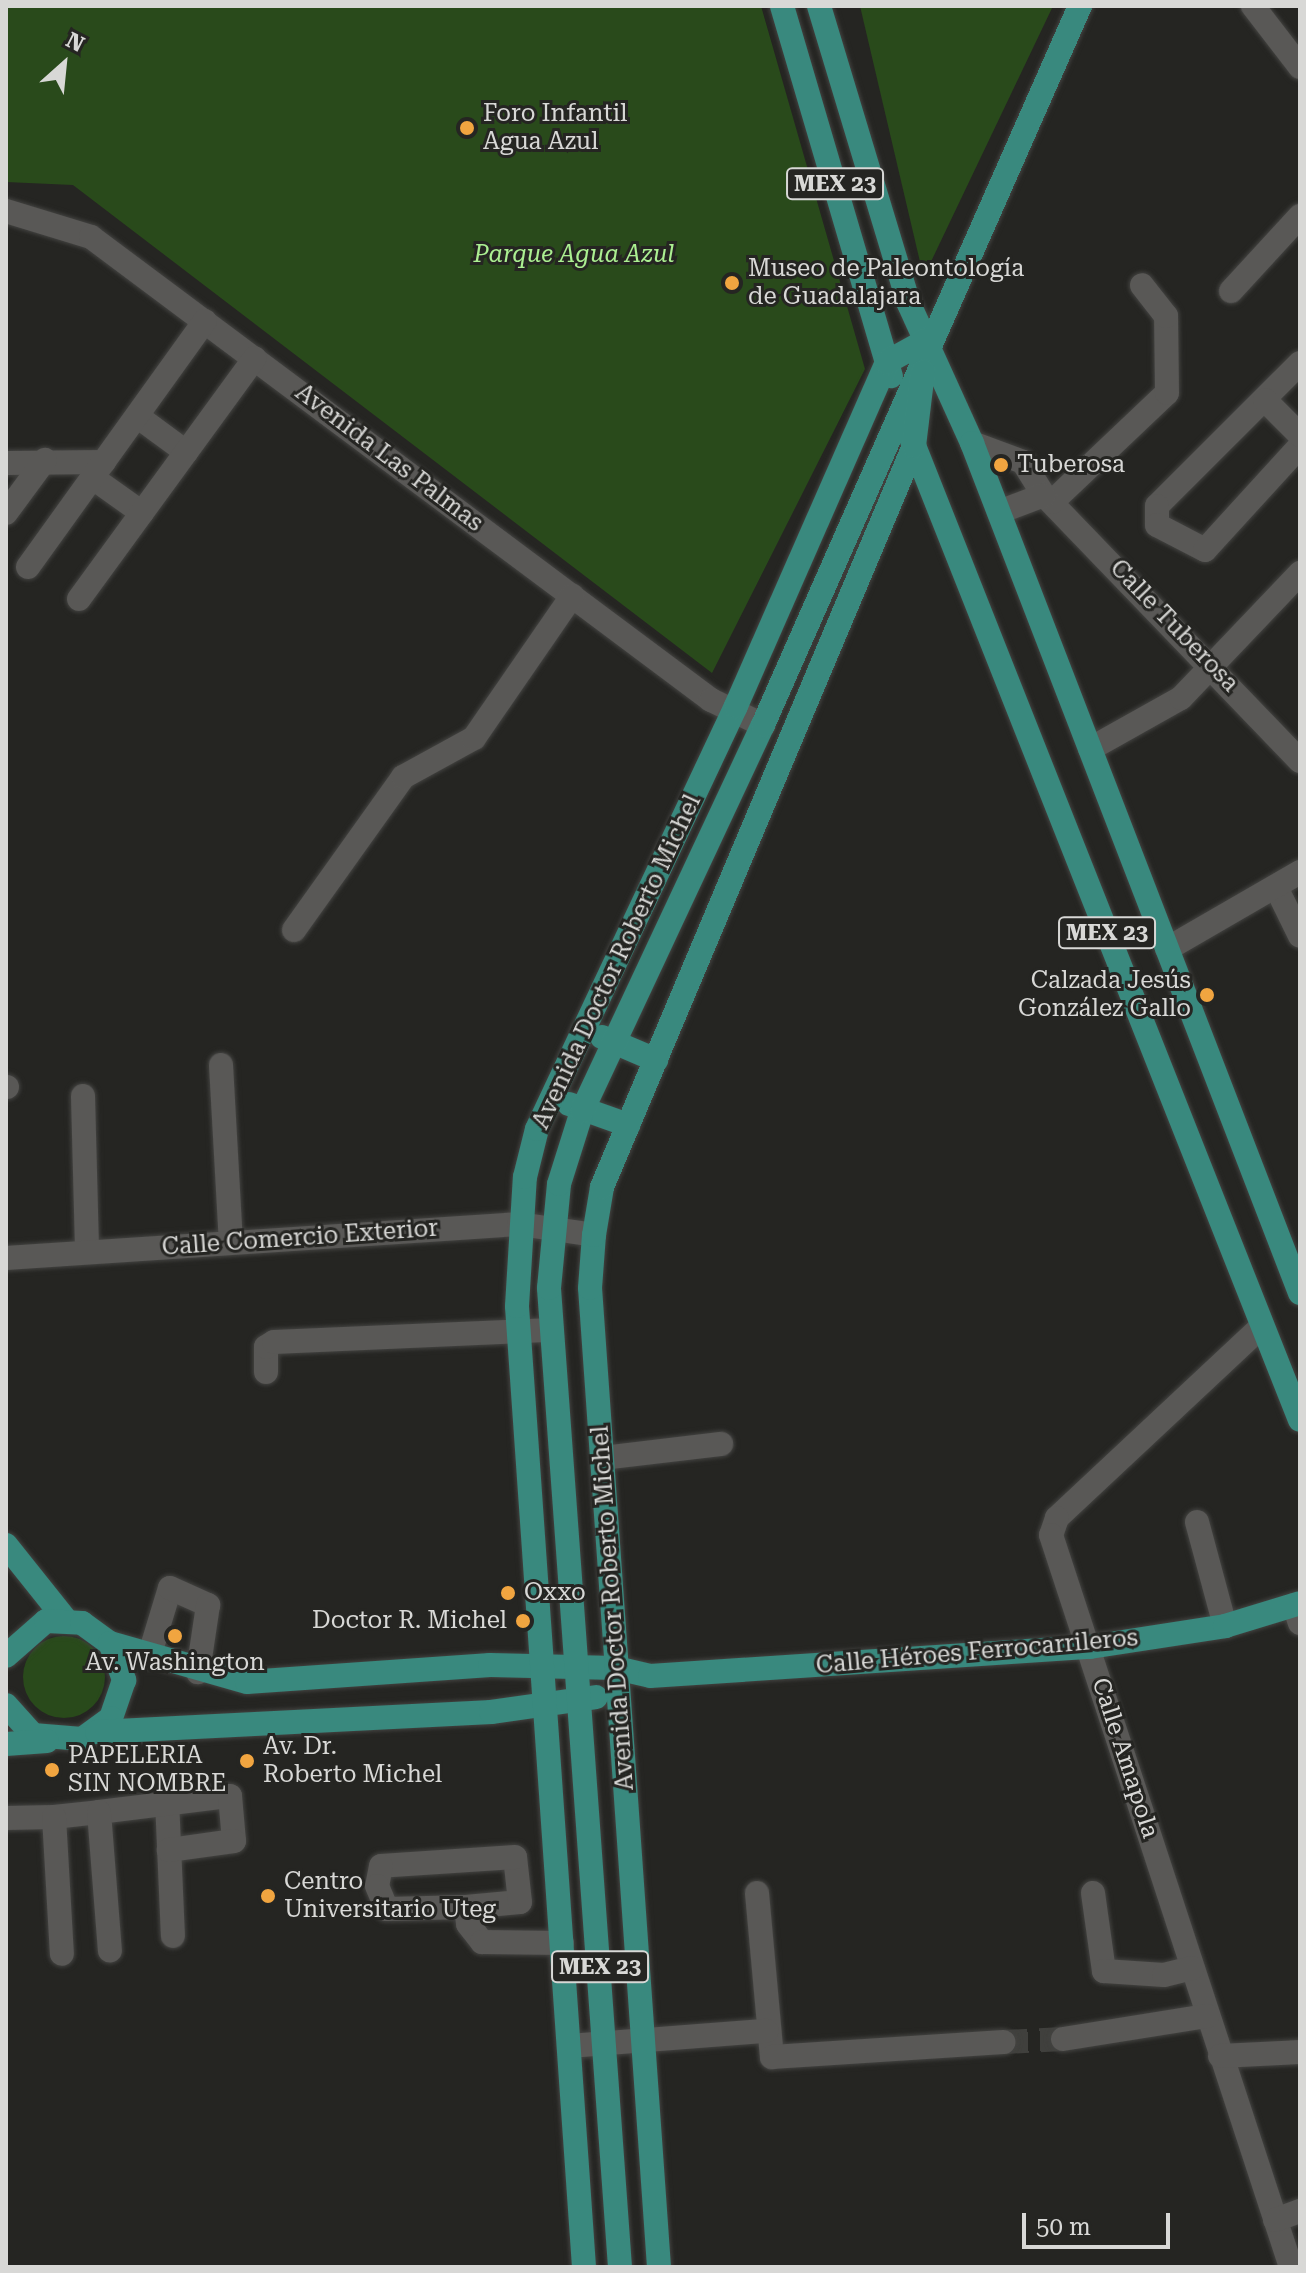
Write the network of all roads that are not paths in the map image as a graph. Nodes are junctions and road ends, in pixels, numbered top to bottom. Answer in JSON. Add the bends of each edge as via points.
{"nodes":[{"id":1,"x":782,"y":6,"type":"edge"},
{"id":2,"x":819,"y":6,"type":"edge"},
{"id":3,"x":1080,"y":6,"type":"edge"},
{"id":4,"x":1253,"y":6,"type":"edge"},
{"id":5,"x":1300,"y":67,"type":"edge"},
{"id":6,"x":6,"y":211,"type":"edge"},
{"id":7,"x":1300,"y":216,"type":"edge"},
{"id":8,"x":1142,"y":285,"type":"dead end"},
{"id":9,"x":1231,"y":291,"type":"dead end"},
{"id":10,"x":205,"y":321,"type":"junction"},
{"id":11,"x":927,"y":340,"type":"junction"},
{"id":12,"x":255,"y":358,"type":"junction"},
{"id":13,"x":887,"y":362,"type":"junction"},
{"id":14,"x":1300,"y":363,"type":"edge"},
{"id":15,"x":1265,"y":400,"type":"junction"},
{"id":16,"x":900,"y":406,"type":"junction"},
{"id":17,"x":137,"y":416,"type":"junction"},
{"id":18,"x":1300,"y":435,"type":"edge"},
{"id":19,"x":972,"y":443,"type":"junction"},
{"id":20,"x":914,"y":446,"type":"junction"},
{"id":21,"x":1300,"y":446,"type":"edge"},
{"id":22,"x":186,"y":452,"type":"junction"},
{"id":23,"x":45,"y":460,"type":"junction"},
{"id":24,"x":6,"y":463,"type":"edge"},
{"id":25,"x":98,"y":470,"type":"junction"},
{"id":26,"x":1048,"y":498,"type":"junction"},
{"id":27,"x":999,"y":512,"type":"junction"},
{"id":28,"x":6,"y":513,"type":"edge"},
{"id":29,"x":142,"y":513,"type":"junction"},
{"id":30,"x":28,"y":567,"type":"dead end"},
{"id":31,"x":1300,"y":573,"type":"edge"},
{"id":32,"x":572,"y":596,"type":"junction"},
{"id":33,"x":79,"y":599,"type":"dead end"},
{"id":34,"x":1214,"y":666,"type":"junction"},
{"id":35,"x":733,"y":712,"type":"junction"},
{"id":36,"x":763,"y":725,"type":"junction"},
{"id":37,"x":1090,"y":749,"type":"junction"},
{"id":38,"x":1300,"y":761,"type":"edge"},
{"id":39,"x":719,"y":818,"type":"junction"},
{"id":40,"x":754,"y":832,"type":"junction"},
{"id":41,"x":1300,"y":872,"type":"edge"},
{"id":42,"x":1277,"y":889,"type":"junction"},
{"id":43,"x":294,"y":930,"type":"dead end"},
{"id":44,"x":1300,"y":936,"type":"edge"},
{"id":45,"x":1167,"y":949,"type":"junction"},
{"id":46,"x":586,"y":1028,"type":"junction"},
{"id":47,"x":614,"y":1043,"type":"junction"},
{"id":48,"x":656,"y":1060,"type":"junction"},
{"id":49,"x":221,"y":1065,"type":"dead end"},
{"id":50,"x":553,"y":1095,"type":"junction"},
{"id":51,"x":83,"y":1096,"type":"dead end"},
{"id":52,"x":582,"y":1111,"type":"junction"},
{"id":53,"x":628,"y":1125,"type":"junction"},
{"id":54,"x":519,"y":1224,"type":"junction"},
{"id":55,"x":552,"y":1226,"type":"junction"},
{"id":56,"x":594,"y":1235,"type":"junction"},
{"id":57,"x":231,"y":1242,"type":"junction"},
{"id":58,"x":87,"y":1252,"type":"junction"},
{"id":59,"x":6,"y":1258,"type":"edge"},
{"id":60,"x":1300,"y":1291,"type":"edge"},
{"id":61,"x":592,"y":1314,"type":"junction"},
{"id":62,"x":551,"y":1323,"type":"junction"},
{"id":63,"x":1262,"y":1326,"type":"junction"},
{"id":64,"x":519,"y":1333,"type":"junction"},
{"id":65,"x":596,"y":1361,"type":"junction"},
{"id":66,"x":555,"y":1370,"type":"junction"},
{"id":67,"x":266,"y":1372,"type":"dead end"},
{"id":68,"x":1300,"y":1420,"type":"edge"},
{"id":69,"x":721,"y":1444,"type":"dead end"},
{"id":70,"x":527,"y":1449,"type":"junction"},
{"id":71,"x":603,"y":1458,"type":"junction"},
{"id":72,"x":606,"y":1521,"type":"junction"},
{"id":73,"x":1197,"y":1522,"type":"dead end"},
{"id":74,"x":568,"y":1525,"type":"junction"},
{"id":75,"x":6,"y":1545,"type":"edge"},
{"id":76,"x":610,"y":1581,"type":"junction"},
{"id":77,"x":573,"y":1585,"type":"junction"},
{"id":78,"x":1298,"y":1610,"type":"edge"},
{"id":79,"x":65,"y":1619,"type":"junction"},
{"id":80,"x":1225,"y":1626,"type":"junction"},
{"id":81,"x":110,"y":1643,"type":"junction"},
{"id":82,"x":1090,"y":1647,"type":"junction"},
{"id":83,"x":6,"y":1656,"type":"edge"},
{"id":84,"x":149,"y":1657,"type":"junction"},
{"id":85,"x":542,"y":1667,"type":"junction"},
{"id":86,"x":580,"y":1668,"type":"junction"},
{"id":87,"x":616,"y":1668,"type":"junction"},
{"id":88,"x":198,"y":1672,"type":"junction"},
{"id":89,"x":650,"y":1676,"type":"junction"},
{"id":90,"x":618,"y":1693,"type":"junction"},
{"id":91,"x":582,"y":1700,"type":"junction"},
{"id":92,"x":545,"y":1704,"type":"junction"},
{"id":93,"x":6,"y":1705,"type":"edge"},
{"id":94,"x":97,"y":1732,"type":"junction"},
{"id":95,"x":50,"y":1741,"type":"junction"},
{"id":96,"x":6,"y":1744,"type":"edge"},
{"id":97,"x":622,"y":1752,"type":"junction"},
{"id":98,"x":586,"y":1755,"type":"junction"},
{"id":99,"x":167,"y":1800,"type":"junction"},
{"id":100,"x":99,"y":1812,"type":"junction"},
{"id":101,"x":54,"y":1817,"type":"junction"},
{"id":102,"x":6,"y":1818,"type":"edge"},
{"id":103,"x":169,"y":1850,"type":"junction"},
{"id":104,"x":757,"y":1893,"type":"dead end"},
{"id":105,"x":1093,"y":1893,"type":"dead end"},
{"id":106,"x":466,"y":1907,"type":"junction"},
{"id":107,"x":173,"y":1936,"type":"dead end"},
{"id":108,"x":562,"y":1943,"type":"junction"},
{"id":109,"x":110,"y":1951,"type":"dead end"},
{"id":110,"x":62,"y":1954,"type":"dead end"},
{"id":111,"x":1192,"y":1968,"type":"junction"},
{"id":112,"x":1207,"y":2016,"type":"junction"},
{"id":113,"x":766,"y":2031,"type":"junction"},
{"id":114,"x":643,"y":2039,"type":"junction"},
{"id":115,"x":1063,"y":2039,"type":"tunnel mouth"},
{"id":116,"x":605,"y":2042,"type":"junction"},
{"id":117,"x":1004,"y":2042,"type":"tunnel mouth"},
{"id":118,"x":569,"y":2046,"type":"junction"},
{"id":119,"x":1300,"y":2052,"type":"edge"},
{"id":120,"x":1220,"y":2056,"type":"junction"},
{"id":121,"x":651,"y":2161,"type":"junction"},
{"id":122,"x":613,"y":2165,"type":"junction"},
{"id":123,"x":1300,"y":2211,"type":"edge"},
{"id":124,"x":1275,"y":2220,"type":"junction"},
{"id":125,"x":584,"y":2267,"type":"edge"},
{"id":126,"x":620,"y":2267,"type":"edge"},
{"id":127,"x":659,"y":2267,"type":"edge"},
{"id":128,"x":1291,"y":2267,"type":"edge"}],
"edges":[{"from":1,"to":13,"type":"main road","number":"MEX 23"},
{"from":2,"to":11,"type":"main road","number":"MEX 23","via":[[909,304]]},
{"from":3,"to":11,"type":"main road","name":"Avenida Doctor Roberto Michel","number":"MEX 23"},
{"from":4,"to":5,"type":"street"},
{"from":6,"to":10,"type":"street","name":"Avenida Las Palmas","via":[[91,237]]},
{"from":7,"to":9,"type":"street"},
{"from":8,"to":26,"type":"street","via":[[1166,316],[1167,393]]},
{"from":10,"to":12,"type":"street","name":"Avenida Las Palmas"},
{"from":10,"to":17,"type":"street"},
{"from":11,"to":13,"type":"main road"},
{"from":11,"to":16,"type":"main road","name":"Avenida Doctor Roberto Michel","number":"MEX 23"},
{"from":11,"to":19,"type":"main road","number":"MEX 23"},
{"from":11,"to":20,"type":"main road","name":"Avenida Doctor Roberto Michel"},
{"from":12,"to":22,"type":"street"},
{"from":12,"to":32,"type":"street","name":"Avenida Las Palmas"},
{"from":13,"to":16,"type":"main road","number":"MEX 23"},
{"from":13,"to":35,"type":"main road","name":"Avenida Doctor Roberto Michel"},
{"from":14,"to":15,"type":"street"},
{"from":15,"to":18,"type":"street"},
{"from":15,"to":21,"type":"street","via":[[1157,506],[1157,525],[1205,550]]},
{"from":16,"to":20,"type":"main road","number":"MEX 23"},
{"from":16,"to":36,"type":"main road","name":"Avenida Doctor Roberto Michel","number":"MEX 23"},
{"from":17,"to":22,"type":"street"},
{"from":17,"to":25,"type":"street"},
{"from":19,"to":26,"type":"street","name":"Calle Tuberosa","via":[[1010,453]]},
{"from":19,"to":27,"type":"main road","number":"MEX 23"},
{"from":20,"to":40,"type":"main road","name":"Avenida Doctor Roberto Michel"},
{"from":20,"to":63,"type":"main road","number":"MEX 23"},
{"from":22,"to":29,"type":"street"},
{"from":23,"to":24,"type":"street"},
{"from":23,"to":25,"type":"street"},
{"from":23,"to":28,"type":"street"},
{"from":25,"to":29,"type":"street"},
{"from":25,"to":30,"type":"street"},
{"from":26,"to":27,"type":"street"},
{"from":26,"to":34,"type":"street","name":"Calle Tuberosa"},
{"from":27,"to":37,"type":"main road","number":"MEX 23"},
{"from":29,"to":33,"type":"street"},
{"from":31,"to":34,"type":"street"},
{"from":32,"to":35,"type":"street","name":"Avenida Las Palmas"},
{"from":32,"to":43,"type":"street","via":[[474,738],[403,777]]},
{"from":34,"to":37,"type":"street","via":[[1181,698]]},
{"from":34,"to":38,"type":"street","name":"Calle Tuberosa"},
{"from":35,"to":36,"type":"street","name":"Avenida Las Palmas"},
{"from":35,"to":46,"type":"main road","name":"Avenida Doctor Roberto Michel"},
{"from":36,"to":39,"type":"main road","name":"Avenida Doctor Roberto Michel","number":"MEX 23"},
{"from":37,"to":45,"type":"main road","number":"MEX 23"},
{"from":39,"to":40,"type":"main road"},
{"from":39,"to":47,"type":"main road","name":"Avenida Doctor Roberto Michel","number":"MEX 23"},
{"from":40,"to":48,"type":"main road","name":"Avenida Doctor Roberto Michel"},
{"from":41,"to":42,"type":"street"},
{"from":42,"to":44,"type":"street"},
{"from":42,"to":45,"type":"street"},
{"from":45,"to":60,"type":"main road","number":"MEX 23"},
{"from":46,"to":47,"type":"main road"},
{"from":46,"to":50,"type":"main road","name":"Avenida Doctor Roberto Michel"},
{"from":47,"to":48,"type":"main road"},
{"from":47,"to":52,"type":"main road","name":"Avenida Doctor Roberto Michel","number":"MEX 23"},
{"from":48,"to":53,"type":"main road","name":"Avenida Doctor Roberto Michel"},
{"from":49,"to":57,"type":"street"},
{"from":50,"to":52,"type":"main road"},
{"from":50,"to":54,"type":"main road","name":"Avenida Doctor Roberto Michel","via":[[537,1129]]},
{"from":51,"to":58,"type":"street"},
{"from":52,"to":53,"type":"main road"},
{"from":52,"to":55,"type":"main road","name":"Avenida Doctor Roberto Michel","number":"MEX 23"},
{"from":53,"to":56,"type":"main road","name":"Avenida Doctor Roberto Michel","via":[[602,1187]]},
{"from":54,"to":55,"type":"street","name":"Calle Comercio Exterior"},
{"from":54,"to":57,"type":"street","name":"Calle Comercio Exterior"},
{"from":54,"to":64,"type":"main road","name":"Avenida Doctor Roberto Michel"},
{"from":55,"to":56,"type":"street","name":"Calle Comercio Exterior"},
{"from":55,"to":62,"type":"main road","name":"Avenida Doctor Roberto Michel","number":"MEX 23"},
{"from":56,"to":61,"type":"main road","name":"Avenida Doctor Roberto Michel"},
{"from":57,"to":58,"type":"street","name":"Calle Comercio Exterior"},
{"from":58,"to":59,"type":"street","name":"Calle Comercio Exterior"},
{"from":61,"to":62,"type":"main road"},
{"from":61,"to":65,"type":"main road","name":"Avenida Doctor Roberto Michel"},
{"from":62,"to":64,"type":"street"},
{"from":62,"to":66,"type":"main road","name":"Avenida Doctor Roberto Michel","number":"MEX 23"},
{"from":63,"to":68,"type":"main road","number":"MEX 23"},
{"from":63,"to":82,"type":"street","name":"Calle Amapola","via":[[1051,1527]]},
{"from":64,"to":67,"type":"street","via":[[274,1342],[266,1347]]},
{"from":64,"to":70,"type":"main road","name":"Avenida Doctor Roberto Michel"},
{"from":65,"to":66,"type":"main road"},
{"from":65,"to":71,"type":"main road","name":"Avenida Doctor Roberto Michel"},
{"from":66,"to":70,"type":"main road"},
{"from":66,"to":74,"type":"main road","name":"Avenida Doctor Roberto Michel","number":"MEX 23"},
{"from":69,"to":71,"type":"street"},
{"from":70,"to":85,"type":"main road","name":"Avenida Doctor Roberto Michel"},
{"from":71,"to":72,"type":"main road","name":"Avenida Doctor Roberto Michel"},
{"from":72,"to":74,"type":"main road"},
{"from":72,"to":76,"type":"main road","name":"Avenida Doctor Roberto Michel"},
{"from":73,"to":80,"type":"street"},
{"from":74,"to":77,"type":"main road","name":"Avenida Doctor Roberto Michel","number":"MEX 23"},
{"from":75,"to":79,"type":"main road"},
{"from":76,"to":77,"type":"main road"},
{"from":76,"to":87,"type":"main road","name":"Avenida Doctor Roberto Michel"},
{"from":77,"to":86,"type":"main road","name":"Avenida Doctor Roberto Michel","number":"MEX 23"},
{"from":78,"to":80,"type":"main road","name":"Calle Héroes Ferrocarrileros"},
{"from":79,"to":81,"type":"main road","name":"Calle Héroes Ferrocarrileros"},
{"from":79,"to":83,"type":"main road","via":[[29,1629]]},
{"from":80,"to":82,"type":"main road","name":"Calle Héroes Ferrocarrileros"},
{"from":81,"to":84,"type":"main road","name":"Calle Héroes Ferrocarrileros"},
{"from":81,"to":94,"type":"main road","via":[[120,1660],[121,1700]]},
{"from":82,"to":89,"type":"main road","name":"Calle Héroes Ferrocarrileros"},
{"from":82,"to":111,"type":"street","name":"Calle Amapola"},
{"from":84,"to":88,"type":"main road","name":"Calle Héroes Ferrocarrileros"},
{"from":84,"to":88,"type":"street","via":[[170,1588],[208,1605]]},
{"from":85,"to":86,"type":"main road","name":"Calle Héroes Ferrocarrileros"},
{"from":85,"to":88,"type":"main road","name":"Calle Héroes Ferrocarrileros","via":[[285,1683]]},
{"from":85,"to":92,"type":"main road","name":"Avenida Doctor Roberto Michel"},
{"from":86,"to":87,"type":"main road","name":"Calle Héroes Ferrocarrileros"},
{"from":86,"to":91,"type":"main road","name":"Avenida Doctor Roberto Michel","number":"MEX 23"},
{"from":87,"to":89,"type":"main road","name":"Calle Héroes Ferrocarrileros"},
{"from":87,"to":90,"type":"main road","name":"Avenida Doctor Roberto Michel"},
{"from":89,"to":90,"type":"main road","name":"Calle Héroes Ferrocarrileros"},
{"from":90,"to":91,"type":"main road","name":"Calle Héroes Ferrocarrileros"},
{"from":90,"to":97,"type":"main road","name":"Avenida Doctor Roberto Michel"},
{"from":91,"to":92,"type":"main road","name":"Calle Héroes Ferrocarrileros"},
{"from":91,"to":98,"type":"main road","name":"Avenida Doctor Roberto Michel","number":"MEX 23"},
{"from":92,"to":94,"type":"main road","name":"Calle Héroes Ferrocarrileros"},
{"from":92,"to":108,"type":"main road","name":"Avenida Doctor Roberto Michel"},
{"from":93,"to":95,"type":"main road","via":[[18,1724]]},
{"from":94,"to":95,"type":"main road","name":"Calle Héroes Ferrocarrileros"},
{"from":95,"to":96,"type":"main road"},
{"from":97,"to":98,"type":"main road"},
{"from":97,"to":114,"type":"main road","name":"Avenida Doctor Roberto Michel"},
{"from":98,"to":116,"type":"main road","name":"Avenida Doctor Roberto Michel","number":"MEX 23"},
{"from":99,"to":100,"type":"street"},
{"from":99,"to":103,"type":"street"},
{"from":99,"to":103,"type":"street","via":[[230,1796],[234,1841]]},
{"from":100,"to":101,"type":"street"},
{"from":100,"to":109,"type":"street"},
{"from":101,"to":102,"type":"street"},
{"from":101,"to":110,"type":"street"},
{"from":103,"to":107,"type":"street"},
{"from":104,"to":113,"type":"street"},
{"from":105,"to":111,"type":"street","via":[[1104,1971],[1164,1975]]},
{"from":106,"to":106,"type":"street","via":[[520,1902],[515,1857],[381,1866],[377,1886],[387,1909]]},
{"from":106,"to":108,"type":"street","via":[[468,1924],[482,1942]]},
{"from":108,"to":118,"type":"main road","name":"Avenida Doctor Roberto Michel"},
{"from":111,"to":112,"type":"street","name":"Calle Amapola"},
{"from":112,"to":115,"type":"street"},
{"from":112,"to":120,"type":"street","name":"Calle Amapola"},
{"from":113,"to":114,"type":"street"},
{"from":113,"to":117,"type":"street","via":[[772,2057],[784,2061]]},
{"from":114,"to":116,"type":"street"},
{"from":114,"to":121,"type":"main road","name":"Avenida Doctor Roberto Michel"},
{"from":116,"to":118,"type":"street"},
{"from":116,"to":122,"type":"main road","name":"Avenida Doctor Roberto Michel","number":"MEX 23"},
{"from":118,"to":125,"type":"main road","name":"Avenida Doctor Roberto Michel"},
{"from":119,"to":120,"type":"street"},
{"from":120,"to":124,"type":"street","name":"Calle Amapola"},
{"from":121,"to":122,"type":"main road"},
{"from":121,"to":127,"type":"main road","name":"Avenida Doctor Roberto Michel"},
{"from":122,"to":126,"type":"main road","name":"Avenida Doctor Roberto Michel","number":"MEX 23"},
{"from":123,"to":124,"type":"street"},
{"from":124,"to":128,"type":"street","name":"Calle Amapola"}]}
